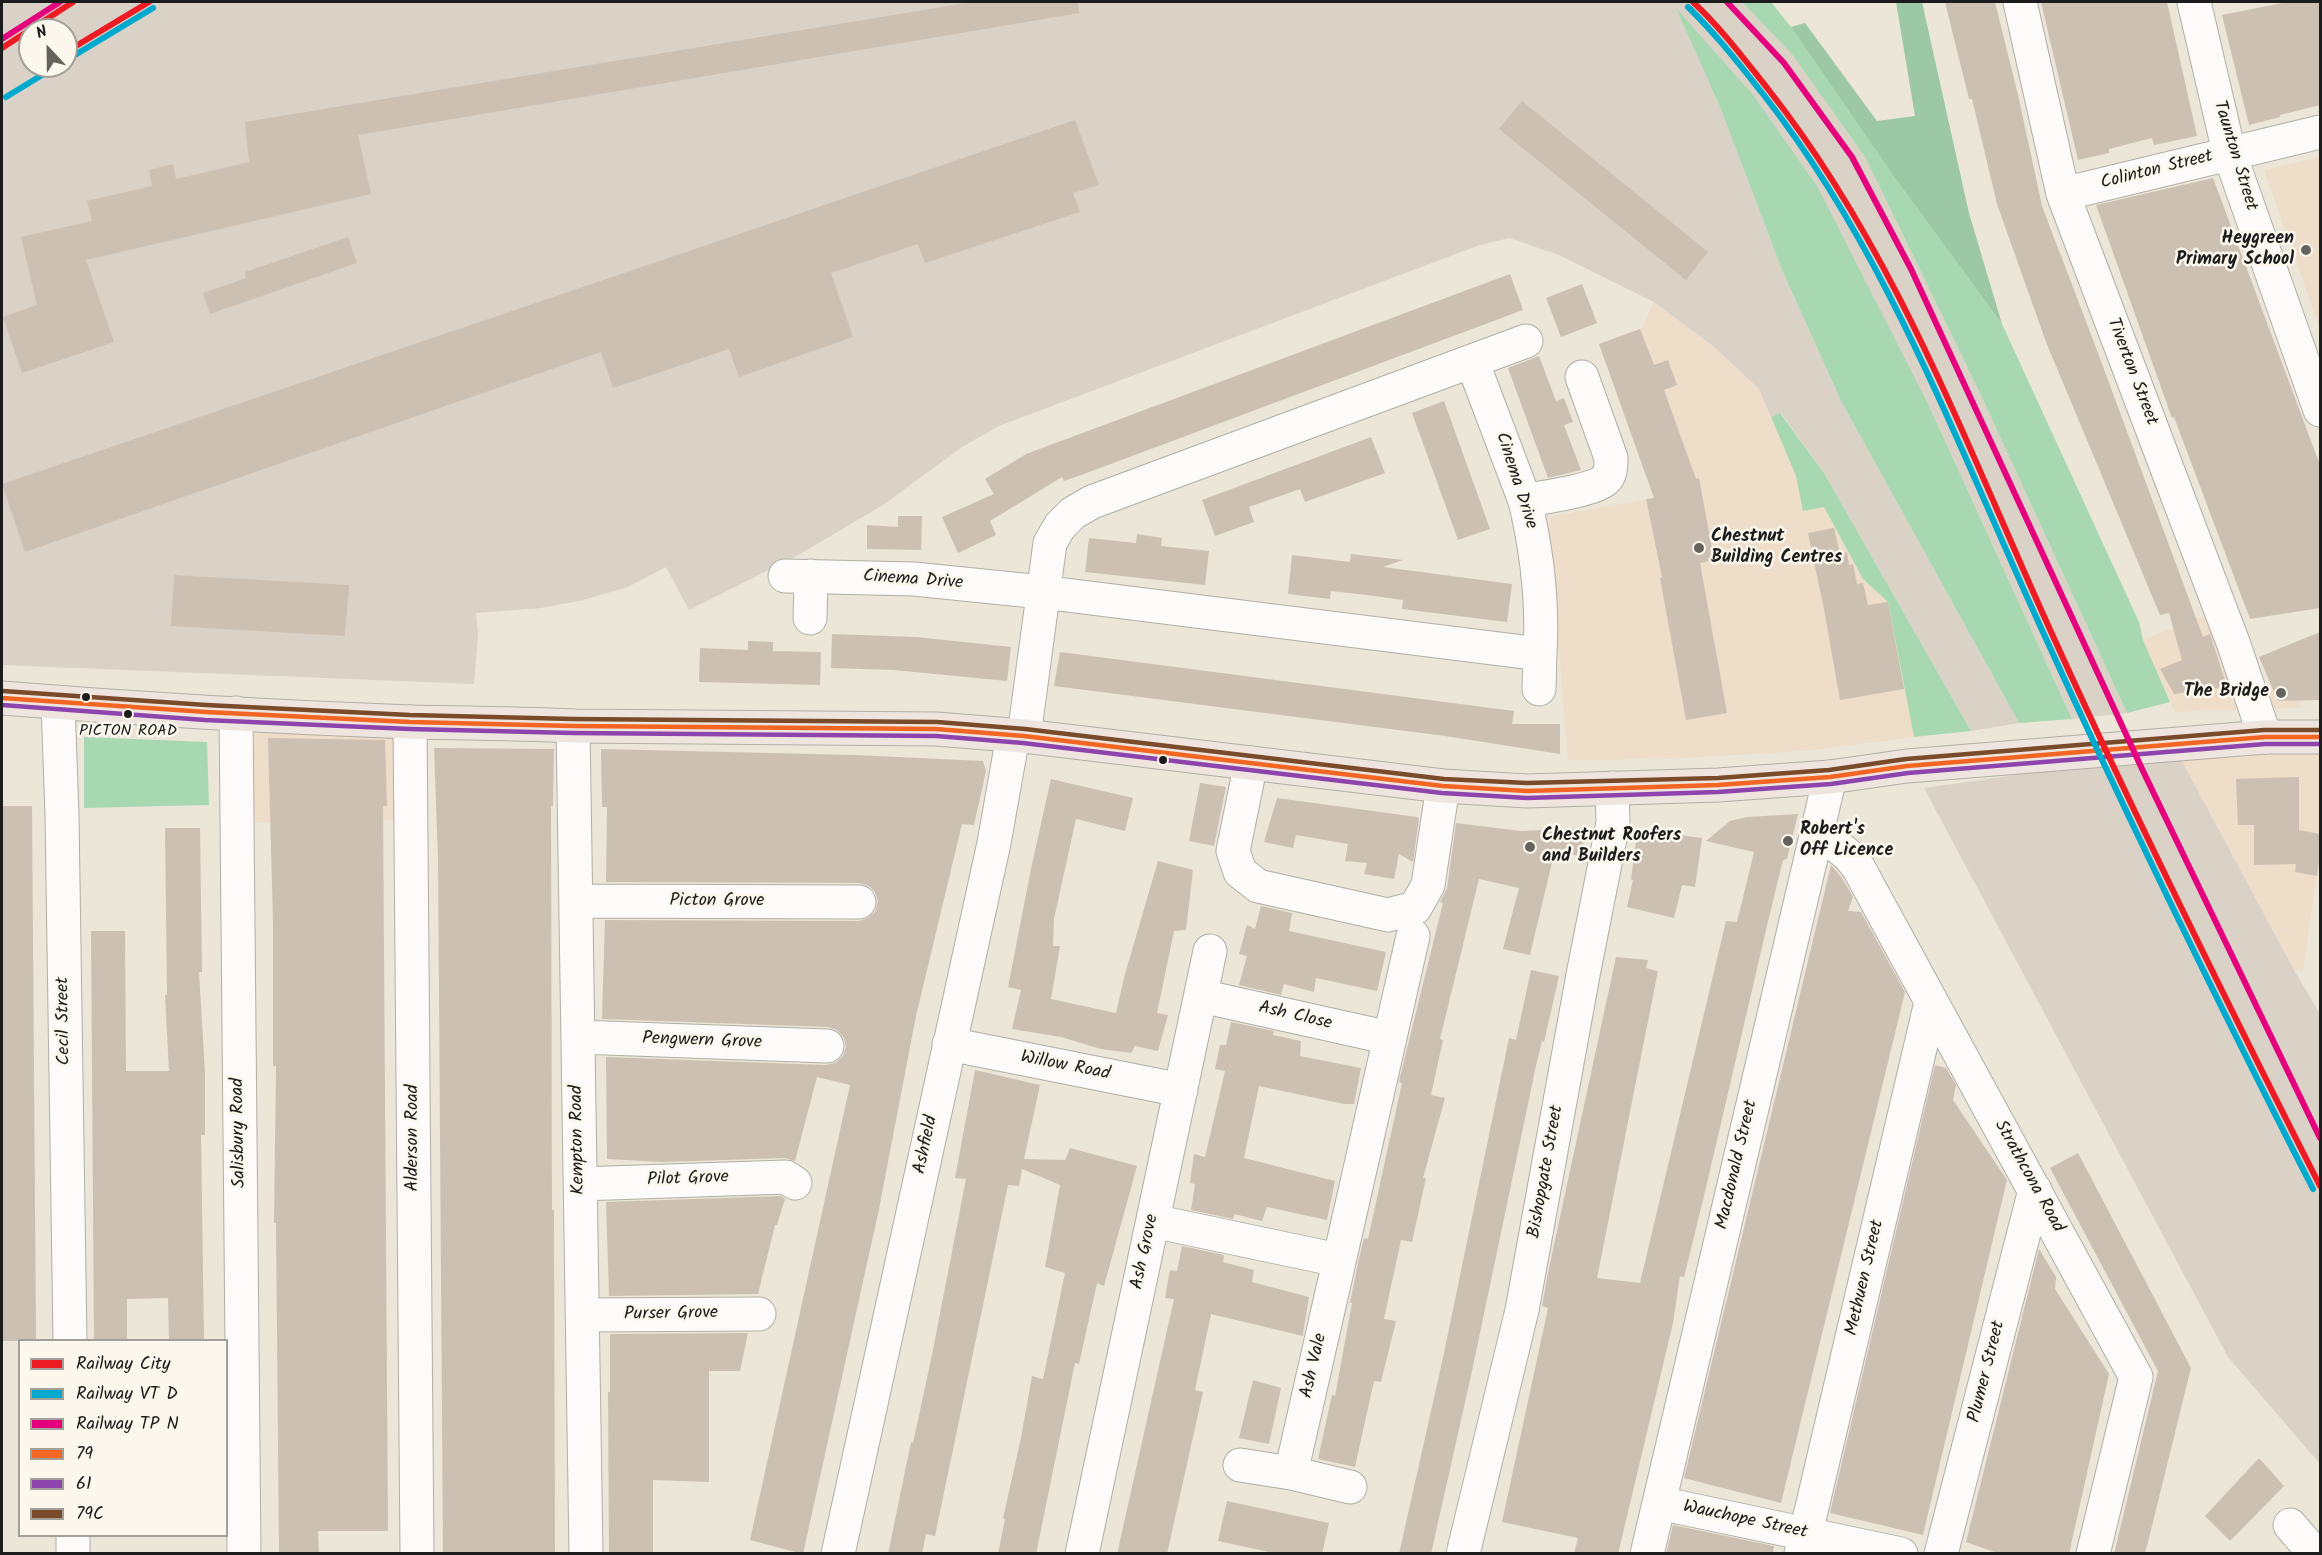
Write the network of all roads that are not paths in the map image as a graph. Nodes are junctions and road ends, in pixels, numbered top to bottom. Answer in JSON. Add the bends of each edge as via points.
{"nodes":[{"id":1,"x":2020,"y":2,"type":"edge"},
{"id":2,"x":2193,"y":2,"type":"edge"},
{"id":3,"x":2320,"y":132,"type":"edge"},
{"id":4,"x":2229,"y":152,"type":"junction"},
{"id":5,"x":2063,"y":194,"type":"junction"},
{"id":6,"x":1526,"y":341,"type":"dead end"},
{"id":7,"x":1472,"y":361,"type":"junction"},
{"id":8,"x":1581,"y":377,"type":"dead end"},
{"id":9,"x":2320,"y":410,"type":"edge"},
{"id":10,"x":1525,"y":501,"type":"junction"},
{"id":11,"x":1042,"y":592,"type":"junction"},
{"id":12,"x":810,"y":618,"type":"dead end"},
{"id":13,"x":1540,"y":654,"type":"junction"},
{"id":14,"x":1539,"y":689,"type":"dead end"},
{"id":15,"x":2,"y":698,"type":"edge"},
{"id":16,"x":58,"y":703,"type":"junction"},
{"id":17,"x":236,"y":713,"type":"junction"},
{"id":18,"x":410,"y":722,"type":"junction"},
{"id":19,"x":573,"y":726,"type":"junction"},
{"id":20,"x":1018,"y":736,"type":"junction"},
{"id":21,"x":2265,"y":736,"type":"junction"},
{"id":22,"x":2320,"y":737,"type":"edge"},
{"id":23,"x":1251,"y":763,"type":"junction"},
{"id":24,"x":1830,"y":777,"type":"junction"},
{"id":25,"x":1443,"y":786,"type":"junction"},
{"id":26,"x":1612,"y":788,"type":"junction"},
{"id":27,"x":1817,"y":830,"type":"junction"},
{"id":28,"x":576,"y":901,"type":"junction"},
{"id":29,"x":859,"y":902,"type":"dead end"},
{"id":30,"x":1413,"y":936,"type":"dead end"},
{"id":31,"x":1210,"y":951,"type":"dead end"},
{"id":32,"x":1201,"y":996,"type":"junction"},
{"id":33,"x":1931,"y":1002,"type":"junction"},
{"id":34,"x":578,"y":1038,"type":"junction"},
{"id":35,"x":1390,"y":1038,"type":"junction"},
{"id":36,"x":949,"y":1044,"type":"junction"},
{"id":37,"x":827,"y":1046,"type":"dead end"},
{"id":38,"x":1181,"y":1090,"type":"junction"},
{"id":39,"x":795,"y":1183,"type":"dead end"},
{"id":40,"x":580,"y":1184,"type":"junction"},
{"id":41,"x":2035,"y":1190,"type":"junction"},
{"id":42,"x":1153,"y":1221,"type":"junction"},
{"id":43,"x":1342,"y":1245,"type":"junction"},
{"id":44,"x":759,"y":1314,"type":"dead end"},
{"id":45,"x":582,"y":1315,"type":"junction"},
{"id":46,"x":70,"y":1339,"type":"edge"},
{"id":47,"x":1240,"y":1465,"type":"dead end"},
{"id":48,"x":1291,"y":1473,"type":"junction"},
{"id":49,"x":1350,"y":1487,"type":"dead end"},
{"id":50,"x":1659,"y":1503,"type":"junction"},
{"id":51,"x":2290,"y":1525,"type":"dead end"},
{"id":52,"x":73,"y":1537,"type":"edge"},
{"id":53,"x":1803,"y":1544,"type":"edge"},
{"id":54,"x":2314,"y":1553,"type":"edge"},
{"id":55,"x":73,"y":1554,"type":"edge"},
{"id":56,"x":244,"y":1554,"type":"edge"},
{"id":57,"x":417,"y":1554,"type":"edge"},
{"id":58,"x":586,"y":1554,"type":"edge"},
{"id":59,"x":838,"y":1554,"type":"edge"},
{"id":60,"x":1082,"y":1554,"type":"edge"},
{"id":61,"x":1463,"y":1554,"type":"edge"},
{"id":62,"x":1647,"y":1554,"type":"edge"},
{"id":63,"x":1901,"y":1554,"type":"edge"},
{"id":64,"x":1941,"y":1554,"type":"edge"},
{"id":65,"x":2093,"y":1554,"type":"edge"}],
"edges":[{"from":1,"to":5,"type":"street","name":"Tiverton Street"},
{"from":2,"to":4,"type":"street","name":"Taunton Street"},
{"from":3,"to":4,"type":"street","name":"Colinton Street"},
{"from":4,"to":5,"type":"street","name":"Colinton Street"},
{"from":4,"to":9,"type":"street","name":"Taunton Street"},
{"from":5,"to":21,"type":"street","name":"Tiverton Street"},
{"from":6,"to":7,"type":"street"},
{"from":7,"to":10,"type":"street","name":"Cinema Drive"},
{"from":7,"to":11,"type":"street","via":[[1092,502],[1073,513],[1050,543]]},
{"from":8,"to":10,"type":"street","via":[[1611,458],[1611,470],[1596,485]]},
{"from":10,"to":13,"type":"street","name":"Cinema Drive","via":[[1542,620]]},
{"from":11,"to":12,"type":"street","name":"Cinema Drive","via":[[914,579],[798,576]]},
{"from":11,"to":13,"type":"street","name":"Cinema Drive"},
{"from":11,"to":20,"type":"street"},
{"from":13,"to":14,"type":"street"},
{"from":15,"to":16,"type":"main road"},
{"from":16,"to":17,"type":"main road"},
{"from":16,"to":46,"type":"street","name":"Cecil Street"},
{"from":17,"to":18,"type":"main road"},
{"from":17,"to":56,"type":"street","name":"Salisbury Road"},
{"from":18,"to":19,"type":"main road"},
{"from":18,"to":57,"type":"street","name":"Alderson Road"},
{"from":19,"to":20,"type":"main road","via":[[936,729]]},
{"from":19,"to":28,"type":"street","name":"Kempton Road"},
{"from":20,"to":23,"type":"main road"},
{"from":20,"to":36,"type":"street","name":"Ashfield"},
{"from":21,"to":22,"type":"main road"},
{"from":21,"to":24,"type":"main road","via":[[1907,766]]},
{"from":23,"to":25,"type":"main road"},
{"from":23,"to":25,"type":"street","via":[[1233,851],[1240,872],[1258,886],[1388,915],[1414,908],[1428,885]]},
{"from":24,"to":26,"type":"main road"},
{"from":24,"to":27,"type":"street","name":"Macdonald Street"},
{"from":25,"to":26,"type":"main road","via":[[1527,791]]},
{"from":26,"to":61,"type":"street","name":"Bishopgate Street","via":[[1613,822],[1522,1310]]},
{"from":27,"to":33,"type":"street","name":"Strathcona Road","via":[[1858,867]]},
{"from":27,"to":50,"type":"street","name":"Macdonald Street"},
{"from":28,"to":29,"type":"street","name":"Picton Grove"},
{"from":28,"to":34,"type":"street","name":"Kempton Road"},
{"from":30,"to":35,"type":"street","name":"Ash Vale"},
{"from":31,"to":32,"type":"street","name":"Ash Grove"},
{"from":32,"to":35,"type":"street","name":"Ash Close"},
{"from":32,"to":38,"type":"street","name":"Ash Grove"},
{"from":33,"to":41,"type":"street","name":"Strathcona Road"},
{"from":33,"to":53,"type":"street","name":"Methuen Street"},
{"from":34,"to":37,"type":"street","name":"Pengwern Grove"},
{"from":34,"to":40,"type":"street","name":"Kempton Road"},
{"from":35,"to":43,"type":"street","name":"Ash Vale"},
{"from":36,"to":38,"type":"street","name":"Willow Road"},
{"from":36,"to":59,"type":"street","name":"Ashfield"},
{"from":38,"to":42,"type":"street","name":"Ash Grove"},
{"from":39,"to":40,"type":"street","name":"Pilot Grove","via":[[786,1177]]},
{"from":40,"to":45,"type":"street","name":"Kempton Road"},
{"from":41,"to":64,"type":"street","name":"Plumer Street"},
{"from":41,"to":65,"type":"street","name":"Strathcona Road","via":[[2136,1377]]},
{"from":42,"to":43,"type":"street"},
{"from":42,"to":60,"type":"street","name":"Ash Grove"},
{"from":43,"to":48,"type":"street","name":"Ash Vale"},
{"from":44,"to":45,"type":"street","name":"Purser Grove"},
{"from":45,"to":58,"type":"street","name":"Kempton Road"},
{"from":47,"to":48,"type":"street"},
{"from":48,"to":49,"type":"street"},
{"from":50,"to":53,"type":"street","name":"Wauchope Street"},
{"from":50,"to":62,"type":"street","name":"Macdonald Street"},
{"from":51,"to":54,"type":"street"},
{"from":52,"to":55,"type":"street"},
{"from":53,"to":63,"type":"street","name":"Wauchope Street"}]}
